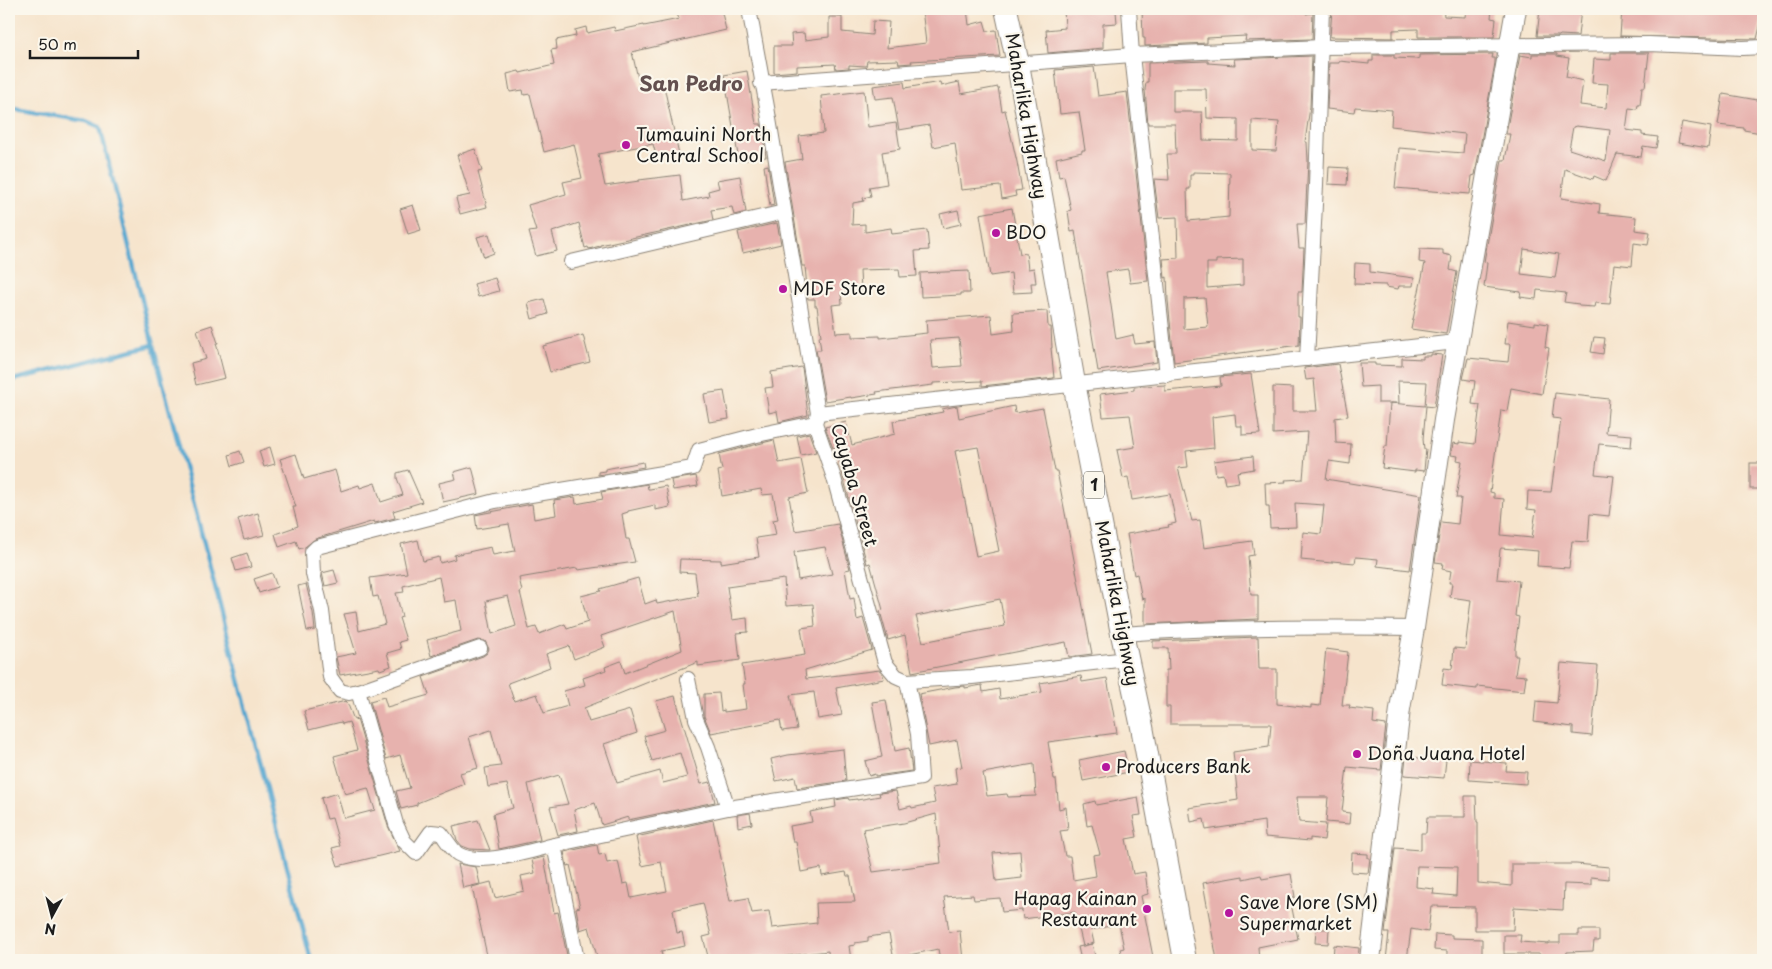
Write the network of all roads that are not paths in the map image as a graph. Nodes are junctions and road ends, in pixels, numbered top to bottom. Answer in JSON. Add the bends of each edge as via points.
{"nodes":[{"id":1,"x":748,"y":9,"type":"edge"},
{"id":2,"x":1006,"y":9,"type":"edge"},
{"id":3,"x":1129,"y":9,"type":"edge"},
{"id":4,"x":1322,"y":9,"type":"edge"},
{"id":5,"x":1516,"y":9,"type":"edge"},
{"id":6,"x":1510,"y":45,"type":"junction"},
{"id":7,"x":1321,"y":47,"type":"junction"},
{"id":8,"x":1763,"y":47,"type":"edge"},
{"id":9,"x":1132,"y":55,"type":"junction"},
{"id":10,"x":1018,"y":64,"type":"junction"},
{"id":11,"x":761,"y":83,"type":"junction"},
{"id":12,"x":784,"y":212,"type":"junction"},
{"id":13,"x":570,"y":262,"type":"dead end"},
{"id":14,"x":1456,"y":342,"type":"junction"},
{"id":15,"x":1306,"y":359,"type":"junction"},
{"id":16,"x":1167,"y":375,"type":"junction"},
{"id":17,"x":1074,"y":383,"type":"junction"},
{"id":18,"x":817,"y":418,"type":"junction"},
{"id":19,"x":1414,"y":628,"type":"junction"},
{"id":20,"x":1122,"y":634,"type":"junction"},
{"id":21,"x":480,"y":648,"type":"dead end"},
{"id":22,"x":1128,"y":659,"type":"junction"},
{"id":23,"x":688,"y":679,"type":"dead end"},
{"id":24,"x":907,"y":681,"type":"junction"},
{"id":25,"x":358,"y":690,"type":"junction"},
{"id":26,"x":728,"y":808,"type":"junction"},
{"id":27,"x":554,"y":846,"type":"junction"},
{"id":28,"x":577,"y":960,"type":"edge"},
{"id":29,"x":1185,"y":960,"type":"edge"},
{"id":30,"x":1370,"y":960,"type":"edge"}],
"edges":[{"from":1,"to":11,"type":"street","name":"Cayaba Street"},
{"from":2,"to":10,"type":"main road","name":"Maharlika Highway","number":"1"},
{"from":3,"to":9,"type":"street"},
{"from":4,"to":7,"type":"street"},
{"from":5,"to":6,"type":"street"},
{"from":6,"to":7,"type":"street"},
{"from":6,"to":8,"type":"street"},
{"from":6,"to":14,"type":"street"},
{"from":7,"to":9,"type":"street"},
{"from":7,"to":15,"type":"street"},
{"from":9,"to":10,"type":"street"},
{"from":9,"to":16,"type":"street"},
{"from":10,"to":11,"type":"street"},
{"from":10,"to":17,"type":"main road","name":"Maharlika Highway","number":"1"},
{"from":11,"to":12,"type":"street","name":"Cayaba Street"},
{"from":12,"to":13,"type":"street"},
{"from":12,"to":18,"type":"street","name":"Cayaba Street"},
{"from":14,"to":15,"type":"street"},
{"from":14,"to":19,"type":"street"},
{"from":15,"to":16,"type":"street"},
{"from":16,"to":17,"type":"street"},
{"from":17,"to":18,"type":"street"},
{"from":17,"to":20,"type":"main road","name":"Maharlika Highway","number":"1"},
{"from":18,"to":24,"type":"street","name":"Cayaba Street","via":[[885,664],[896,676]]},
{"from":18,"to":25,"type":"street","via":[[699,450],[693,468],[495,501],[317,548],[311,559],[322,611],[330,677],[340,691]]},
{"from":19,"to":20,"type":"street","via":[[1295,626]]},
{"from":19,"to":30,"type":"street","via":[[1400,709]]},
{"from":20,"to":22,"type":"main road","name":"Maharlika Highway","number":"1"},
{"from":21,"to":25,"type":"street"},
{"from":22,"to":24,"type":"street"},
{"from":22,"to":29,"type":"main road","name":"Maharlika Highway","number":"1"},
{"from":23,"to":26,"type":"street","via":[[696,718]]},
{"from":24,"to":26,"type":"street","via":[[918,734],[921,778]]},
{"from":25,"to":27,"type":"street","via":[[396,824],[404,842],[416,853],[431,832],[441,833],[456,853],[474,858],[506,857]]},
{"from":26,"to":27,"type":"street"},
{"from":27,"to":28,"type":"street"}]}
